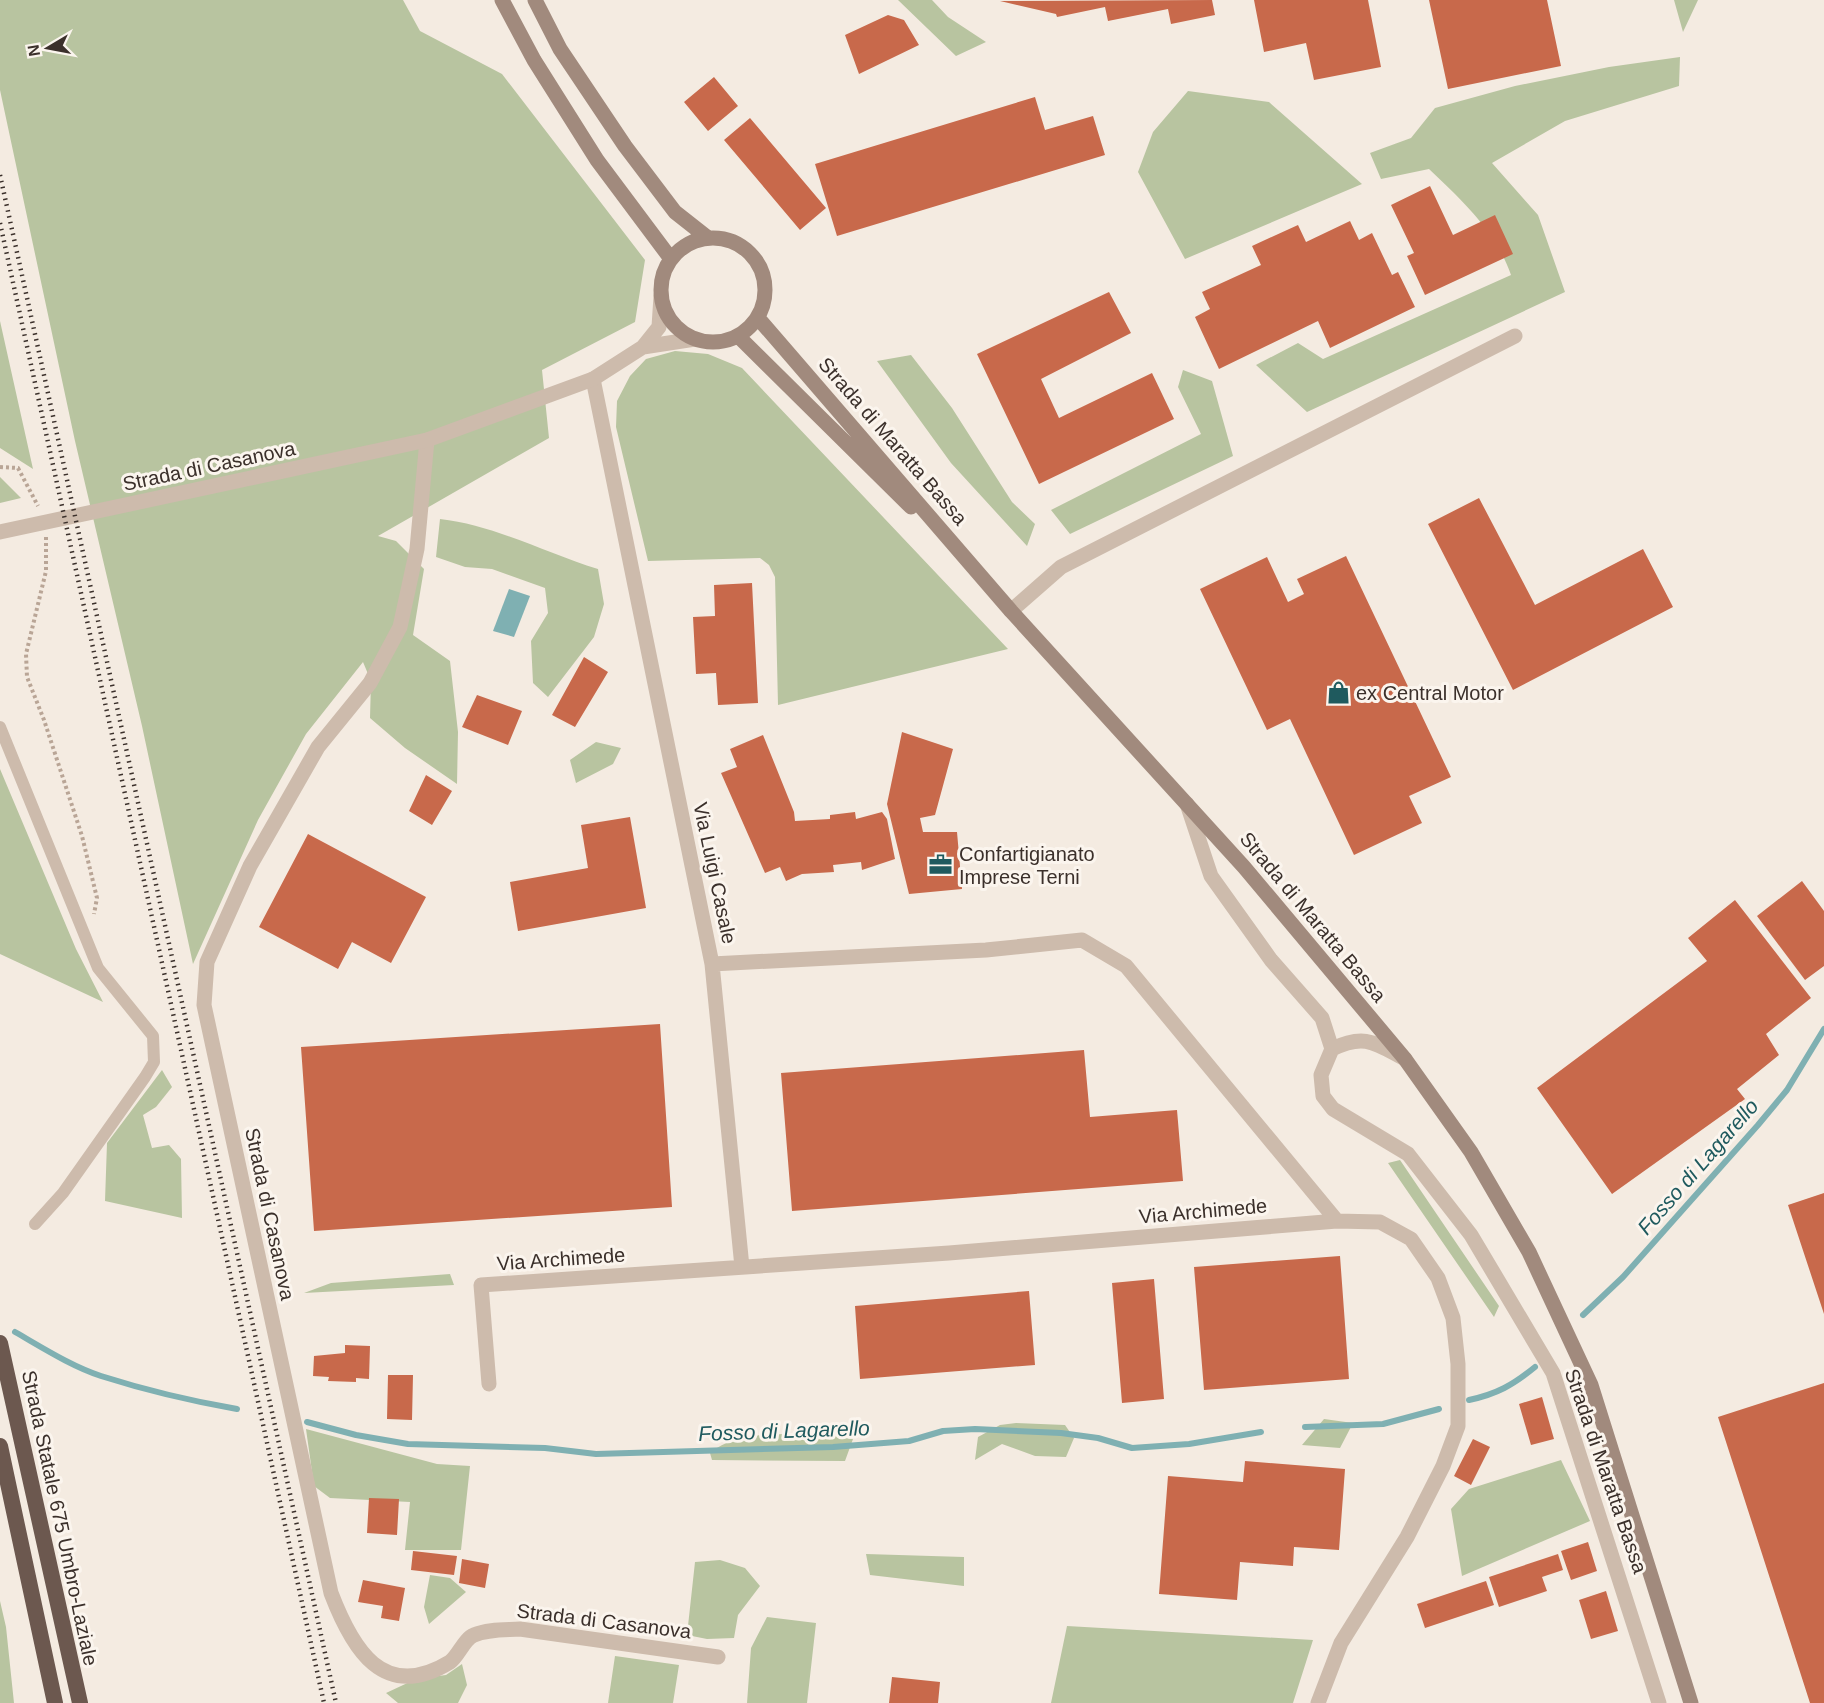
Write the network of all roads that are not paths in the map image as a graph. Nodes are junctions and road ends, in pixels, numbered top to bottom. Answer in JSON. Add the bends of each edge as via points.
{"nodes":[{"id":1,"x":502,"y":0,"type":"edge"},
{"id":2,"x":535,"y":0,"type":"edge"},
{"id":3,"x":708,"y":238,"type":"junction"},
{"id":4,"x":671,"y":259,"type":"junction"},
{"id":5,"x":661,"y":296,"type":"junction"},
{"id":6,"x":758,"y":318,"type":"junction"},
{"id":7,"x":738,"y":336,"type":"junction"},
{"id":8,"x":1515,"y":336,"type":"dead end"},
{"id":9,"x":695,"y":339,"type":"junction"},
{"id":10,"x":643,"y":347,"type":"junction"},
{"id":11,"x":593,"y":378,"type":"junction"},
{"id":12,"x":427,"y":440,"type":"junction"},
{"id":13,"x":0,"y":532,"type":"edge"},
{"id":14,"x":997,"y":592,"type":"junction"},
{"id":15,"x":1011,"y":611,"type":"junction"},
{"id":16,"x":0,"y":727,"type":"edge"},
{"id":17,"x":1187,"y":804,"type":"junction"},
{"id":18,"x":712,"y":964,"type":"junction"},
{"id":19,"x":1332,"y":1049,"type":"junction"},
{"id":20,"x":1405,"y":1059,"type":"junction"},
{"id":21,"x":1337,"y":1221,"type":"junction"},
{"id":22,"x":35,"y":1224,"type":"dead end"},
{"id":23,"x":742,"y":1267,"type":"junction"},
{"id":24,"x":0,"y":1343,"type":"edge"},
{"id":25,"x":489,"y":1384,"type":"dead end"},
{"id":26,"x":0,"y":1446,"type":"edge"},
{"id":27,"x":718,"y":1657,"type":"dead end"},
{"id":28,"x":55,"y":1703,"type":"edge"},
{"id":29,"x":80,"y":1703,"type":"edge"},
{"id":30,"x":1318,"y":1703,"type":"edge"},
{"id":31,"x":1659,"y":1703,"type":"edge"},
{"id":32,"x":1691,"y":1703,"type":"edge"}],
"edges":[{"from":1,"to":4,"type":"main road","via":[[534,60],[597,160]]},
{"from":2,"to":3,"type":"main road","via":[[560,49],[626,146],[675,212]]},
{"from":3,"to":4,"type":"main road","via":[[681,248]]},
{"from":3,"to":6,"type":"main road","via":[[725,239],[753,255],[765,286]]},
{"from":4,"to":5,"type":"main road"},
{"from":5,"to":9,"type":"main road","via":[[672,322]]},
{"from":5,"to":10,"type":"street","name":"Strada di Casanova","via":[[659,327]]},
{"from":6,"to":7,"type":"main road"},
{"from":6,"to":14,"type":"main road","name":"Strada di Maratta Bassa"},
{"from":7,"to":9,"type":"main road","via":[[709,343]]},
{"from":7,"to":14,"type":"main road","name":"Strada di Maratta Bassa"},
{"from":8,"to":15,"type":"street","via":[[1061,567]]},
{"from":9,"to":10,"type":"street","name":"Strada di Casanova"},
{"from":10,"to":11,"type":"street","name":"Strada di Casanova"},
{"from":11,"to":12,"type":"street","name":"Strada di Casanova"},
{"from":11,"to":18,"type":"street","name":"Via Luigi Casale"},
{"from":12,"to":13,"type":"street","name":"Strada di Casanova"},
{"from":12,"to":27,"type":"street","name":"Strada di Casanova","via":[[417,549],[400,627],[370,683],[318,747],[276,819],[207,962],[204,1005],[331,1593],[366,1662],[393,1678],[410,1680],[429,1675],[452,1660],[471,1636],[488,1631],[520,1629]]},
{"from":14,"to":15,"type":"main road","name":"Strada di Maratta Bassa"},
{"from":15,"to":17,"type":"main road","name":"Strada di Maratta Bassa"},
{"from":16,"to":22,"type":"lane","via":[[98,968],[153,1036],[154,1062],[63,1193]]},
{"from":17,"to":19,"type":"street","name":"Strada di Maratta Bassa","via":[[1211,876],[1271,960],[1322,1018]]},
{"from":17,"to":20,"type":"main road","name":"Strada di Maratta Bassa"},
{"from":18,"to":21,"type":"street","name":"Via Luigi Casale","via":[[986,950],[1082,940],[1126,966]]},
{"from":18,"to":23,"type":"street"},
{"from":19,"to":20,"type":"street","name":"Strada di Maratta Bassa","via":[[1352,1040],[1374,1043]]},
{"from":19,"to":31,"type":"street","name":"Strada di Maratta Bassa","via":[[1321,1076],[1323,1096],[1333,1109],[1408,1154],[1472,1235],[1552,1373]]},
{"from":20,"to":32,"type":"main road","name":"Strada di Maratta Bassa","via":[[1471,1152],[1529,1252],[1591,1385]]},
{"from":21,"to":23,"type":"street","name":"Via Archimede"},
{"from":21,"to":30,"type":"street","name":"Via Archimede","via":[[1380,1222],[1411,1239],[1438,1278],[1453,1318],[1458,1426],[1443,1466],[1407,1537],[1341,1643]]},
{"from":23,"to":25,"type":"street","name":"Via Archimede","via":[[482,1285]]},
{"from":24,"to":29,"type":"highway","name":"Strada Statale 675 Umbro-Laziale"},
{"from":26,"to":28,"type":"highway"}]}
